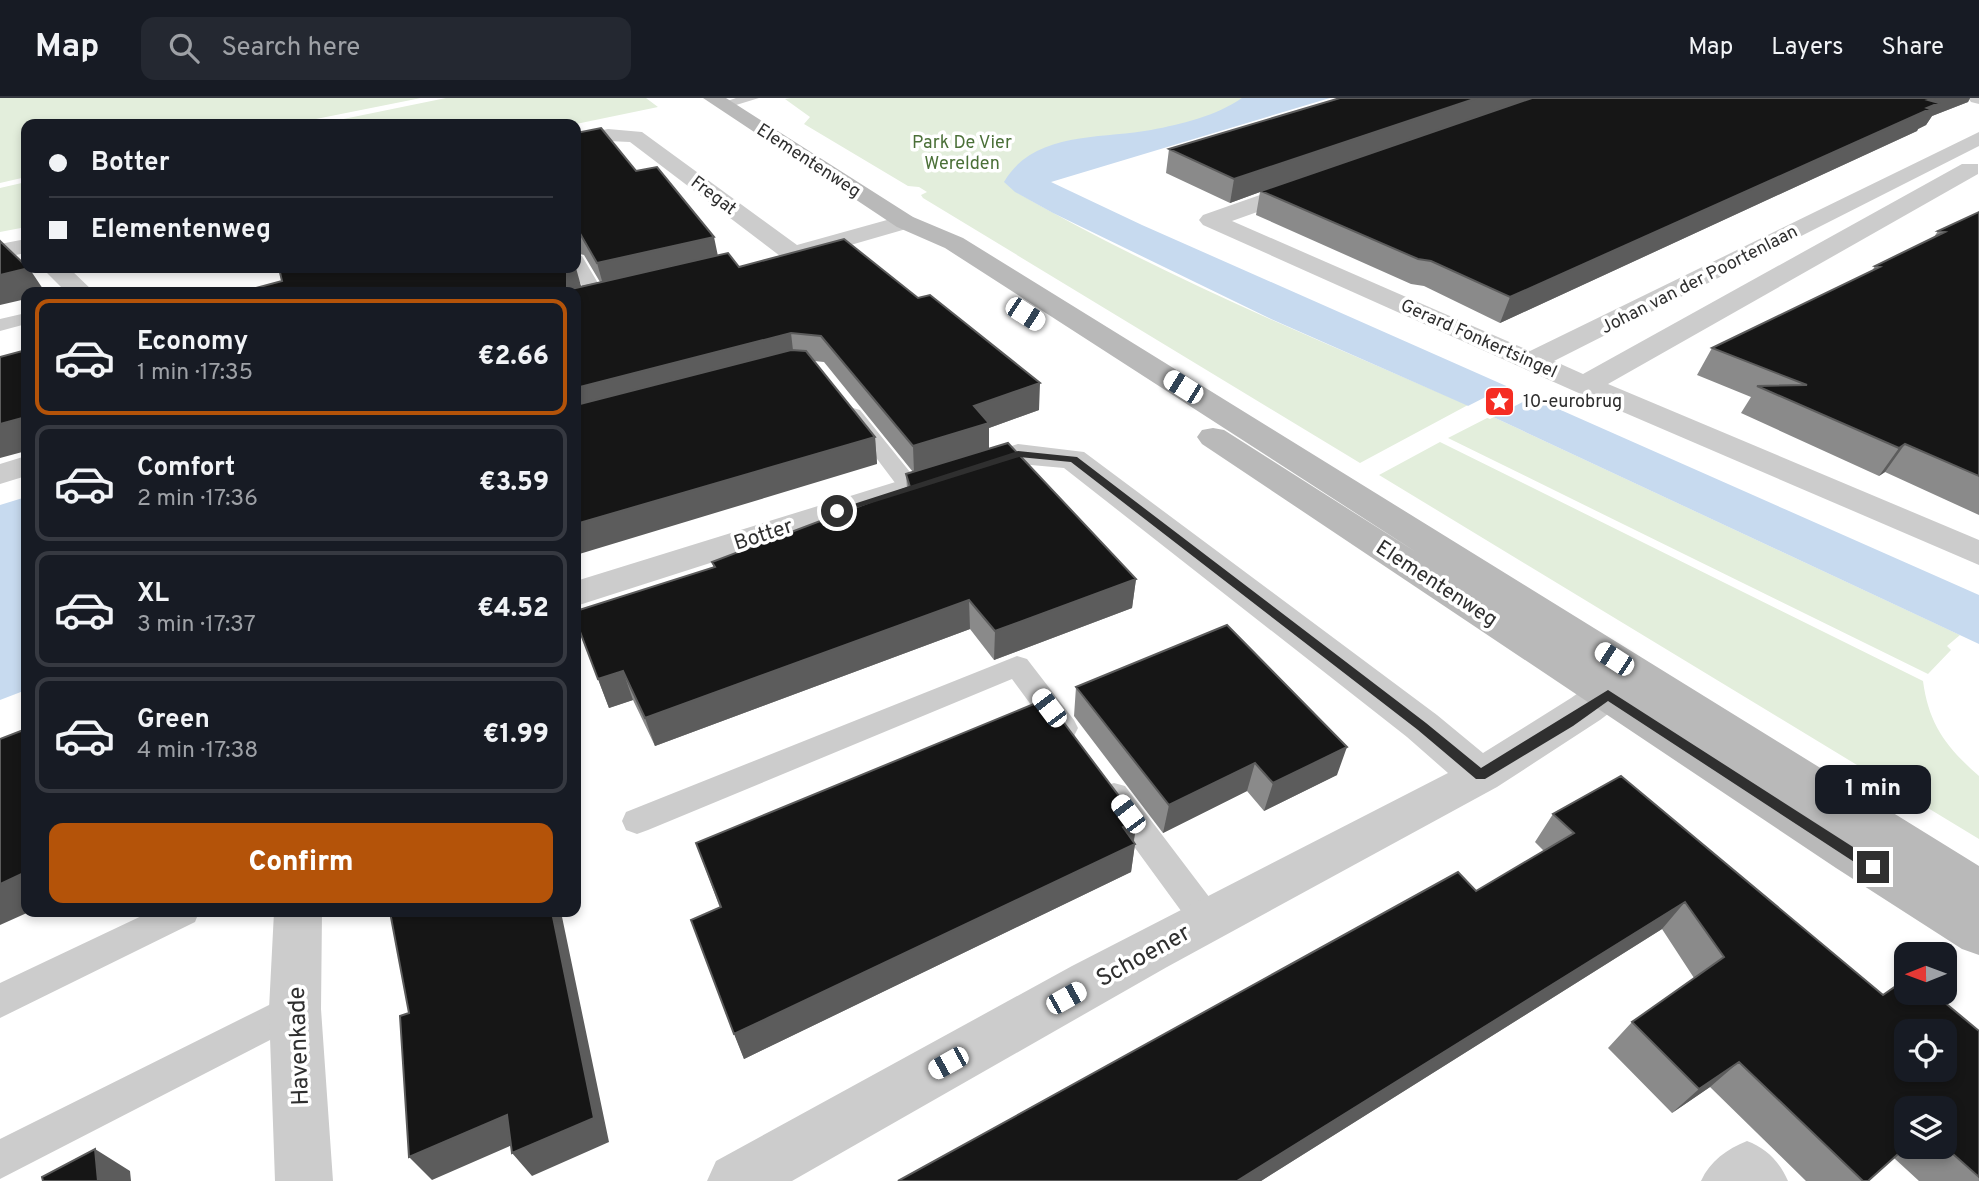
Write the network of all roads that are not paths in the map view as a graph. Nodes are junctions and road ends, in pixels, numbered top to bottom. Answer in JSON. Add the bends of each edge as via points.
{"nodes":[{"id":1,"x":752,"y":98,"type":"edge"},
{"id":2,"x":718,"y":101,"type":"edge"},
{"id":3,"x":1979,"y":138,"type":"edge"},
{"id":4,"x":581,"y":140,"type":"edge"},
{"id":5,"x":1979,"y":164,"type":"edge"},
{"id":6,"x":1328,"y":179,"type":"edge"},
{"id":7,"x":1866,"y":195,"type":"junction"},
{"id":8,"x":1905,"y":207,"type":"junction"},
{"id":9,"x":905,"y":222,"type":"junction"},
{"id":10,"x":21,"y":247,"type":"edge"},
{"id":11,"x":0,"y":251,"type":"edge"},
{"id":12,"x":793,"y":254,"type":"junction"},
{"id":13,"x":758,"y":262,"type":"edge"},
{"id":14,"x":60,"y":273,"type":"edge"},
{"id":15,"x":579,"y":273,"type":"edge"},
{"id":16,"x":75,"y":287,"type":"edge"},
{"id":17,"x":624,"y":294,"type":"edge"},
{"id":18,"x":587,"y":302,"type":"edge"},
{"id":19,"x":21,"y":320,"type":"edge"},
{"id":20,"x":0,"y":326,"type":"edge"},
{"id":21,"x":1531,"y":362,"type":"junction"},
{"id":22,"x":1584,"y":385,"type":"junction"},
{"id":23,"x":842,"y":401,"type":"edge"},
{"id":24,"x":21,"y":468,"type":"edge"},
{"id":25,"x":0,"y":474,"type":"edge"},
{"id":26,"x":910,"y":487,"type":"junction"},
{"id":27,"x":1979,"y":553,"type":"edge"},
{"id":28,"x":581,"y":592,"type":"edge"},
{"id":29,"x":1622,"y":684,"type":"junction"},
{"id":30,"x":1480,"y":775,"type":"junction"},
{"id":31,"x":637,"y":821,"type":"dead end"},
{"id":32,"x":1979,"y":891,"type":"edge"},
{"id":33,"x":173,"y":917,"type":"edge"},
{"id":34,"x":298,"y":917,"type":"edge"},
{"id":35,"x":1207,"y":920,"type":"junction"},
{"id":36,"x":1979,"y":933,"type":"edge"},
{"id":37,"x":0,"y":1001,"type":"edge"},
{"id":38,"x":295,"y":1009,"type":"junction"},
{"id":39,"x":0,"y":1160,"type":"edge"},
{"id":40,"x":304,"y":1181,"type":"edge"},
{"id":41,"x":736,"y":1181,"type":"edge"},
{"id":42,"x":1720,"y":1181,"type":"edge"},
{"id":43,"x":1768,"y":1181,"type":"edge"}],
"edges":[{"from":1,"to":2,"type":"lane"},
{"from":2,"to":9,"type":"street","name":"Elementenweg"},
{"from":3,"to":7,"type":"street","name":"Johan van der Poortenlaan"},
{"from":4,"to":12,"type":"street","name":"Fregat","via":[[635,136]]},
{"from":5,"to":8,"type":"street","name":"Johan van der Poortenlaan"},
{"from":6,"to":21,"type":"street","name":"Gerard Fonkertsingel","via":[[1211,220]]},
{"from":7,"to":8,"type":"street"},
{"from":7,"to":21,"type":"street","name":"Johan van der Poortenlaan"},
{"from":8,"to":22,"type":"street","name":"Johan van der Poortenlaan"},
{"from":9,"to":12,"type":"street"},
{"from":9,"to":29,"type":"street","name":"Elementenweg","via":[[932,253]]},
{"from":10,"to":11,"type":"street"},
{"from":12,"to":13,"type":"street"},
{"from":14,"to":16,"type":"street"},
{"from":15,"to":18,"type":"lane"},
{"from":17,"to":18,"type":"street"},
{"from":19,"to":20,"type":"lane"},
{"from":21,"to":22,"type":"street","name":"Gerard Fonkertsingel"},
{"from":22,"to":27,"type":"street","name":"Gerard Fonkertsingel"},
{"from":23,"to":26,"type":"lane"},
{"from":24,"to":25,"type":"street"},
{"from":26,"to":28,"type":"street","name":"Botter"},
{"from":26,"to":30,"type":"street","name":"Botter","via":[[1018,454],[1073,459]]},
{"from":29,"to":30,"type":"street","name":"Schoener","via":[[1568,723]]},
{"from":29,"to":32,"type":"street","name":"Elementenweg"},
{"from":29,"to":36,"type":"street","name":"Elementenweg"},
{"from":30,"to":35,"type":"street","name":"Schoener","via":[[1418,812]]},
{"from":31,"to":35,"type":"lane","via":[[1017,666]]},
{"from":33,"to":37,"type":"lane"},
{"from":34,"to":38,"type":"street","name":"Havenkade"},
{"from":35,"to":41,"type":"street","name":"Schoener"},
{"from":38,"to":39,"type":"lane"},
{"from":38,"to":40,"type":"street","name":"Havenkade"},
{"from":42,"to":43,"type":"lane","via":[[1748,1160]]}]}
